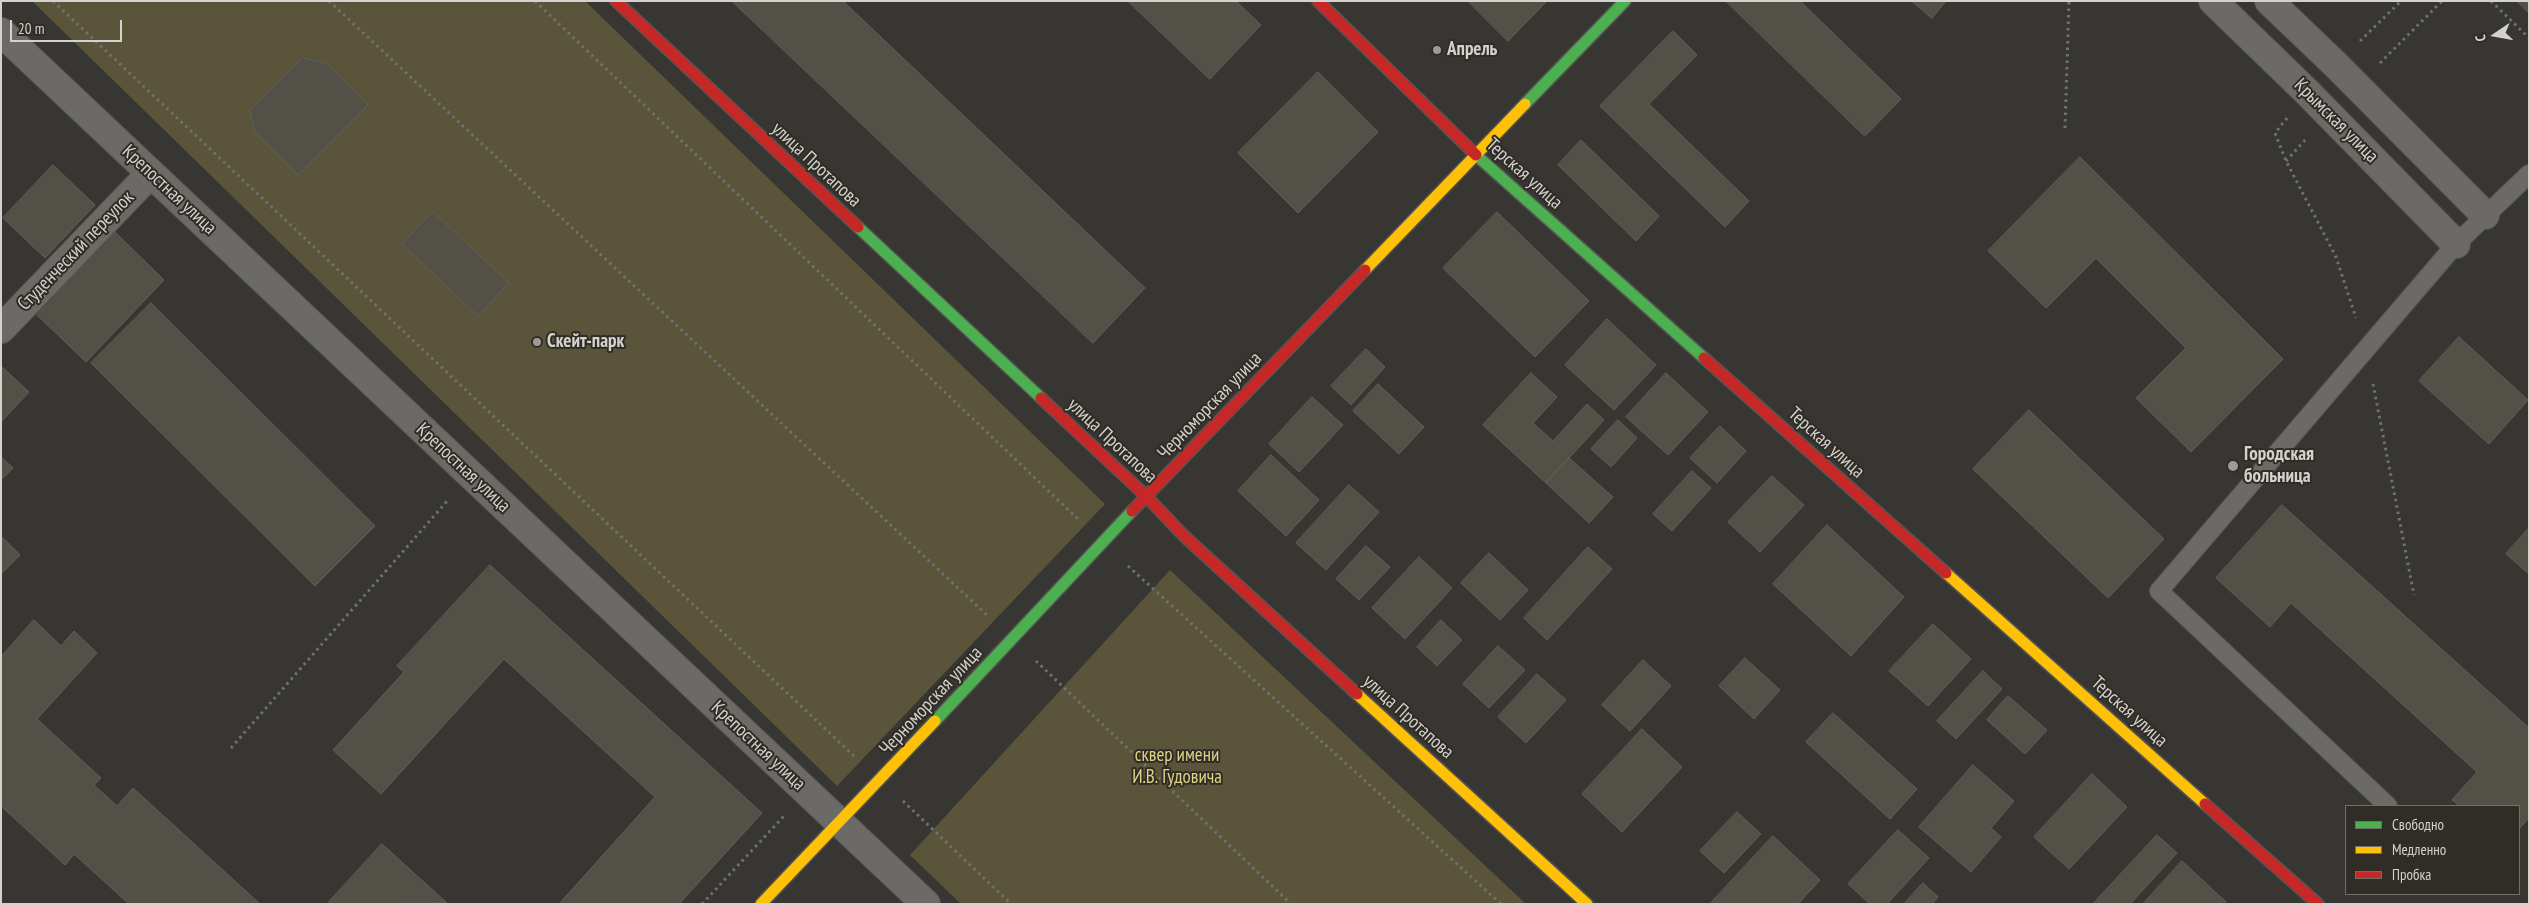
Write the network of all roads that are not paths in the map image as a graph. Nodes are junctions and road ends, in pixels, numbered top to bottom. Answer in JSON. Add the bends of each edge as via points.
{"nodes":[{"id":1,"x":616,"y":1,"type":"edge"},
{"id":2,"x":1318,"y":1,"type":"edge"},
{"id":3,"x":1625,"y":1,"type":"edge"},
{"id":4,"x":2212,"y":1,"type":"edge"},
{"id":5,"x":2269,"y":1,"type":"edge"},
{"id":6,"x":1,"y":32,"type":"edge"},
{"id":7,"x":1477,"y":156,"type":"junction"},
{"id":8,"x":151,"y":172,"type":"junction"},
{"id":9,"x":2529,"y":174,"type":"edge"},
{"id":10,"x":2485,"y":215,"type":"junction"},
{"id":11,"x":2456,"y":244,"type":"junction"},
{"id":12,"x":1,"y":329,"type":"edge"},
{"id":13,"x":1146,"y":496,"type":"junction"},
{"id":14,"x":2387,"y":805,"type":"edge"},
{"id":15,"x":838,"y":822,"type":"junction"},
{"id":16,"x":761,"y":904,"type":"edge"},
{"id":17,"x":926,"y":904,"type":"edge"},
{"id":18,"x":1587,"y":904,"type":"edge"},
{"id":19,"x":2318,"y":904,"type":"edge"}],
"edges":[{"from":1,"to":13,"type":"street","name":"улица Протапова"},
{"from":2,"to":7,"type":"street","name":"Терская улица"},
{"from":3,"to":7,"type":"street","name":"Черноморская улица"},
{"from":4,"to":11,"type":"street","name":"Крымская улица","via":[[2308,93]]},
{"from":5,"to":10,"type":"street"},
{"from":6,"to":8,"type":"street","name":"Крепостная улица"},
{"from":7,"to":13,"type":"street","name":"Черноморская улица"},
{"from":7,"to":19,"type":"street","name":"Терская улица"},
{"from":8,"to":12,"type":"street","name":"Студенческий переулок"},
{"from":8,"to":15,"type":"street","name":"Крепостная улица"},
{"from":9,"to":10,"type":"lane"},
{"from":10,"to":11,"type":"lane"},
{"from":11,"to":14,"type":"lane","via":[[2159,591]]},
{"from":13,"to":15,"type":"street","name":"Черноморская улица"},
{"from":13,"to":18,"type":"street","name":"улица Протапова","via":[[1184,536]]},
{"from":15,"to":16,"type":"street","name":"Черноморская улица"},
{"from":15,"to":17,"type":"street","name":"Крепостная улица"}]}
